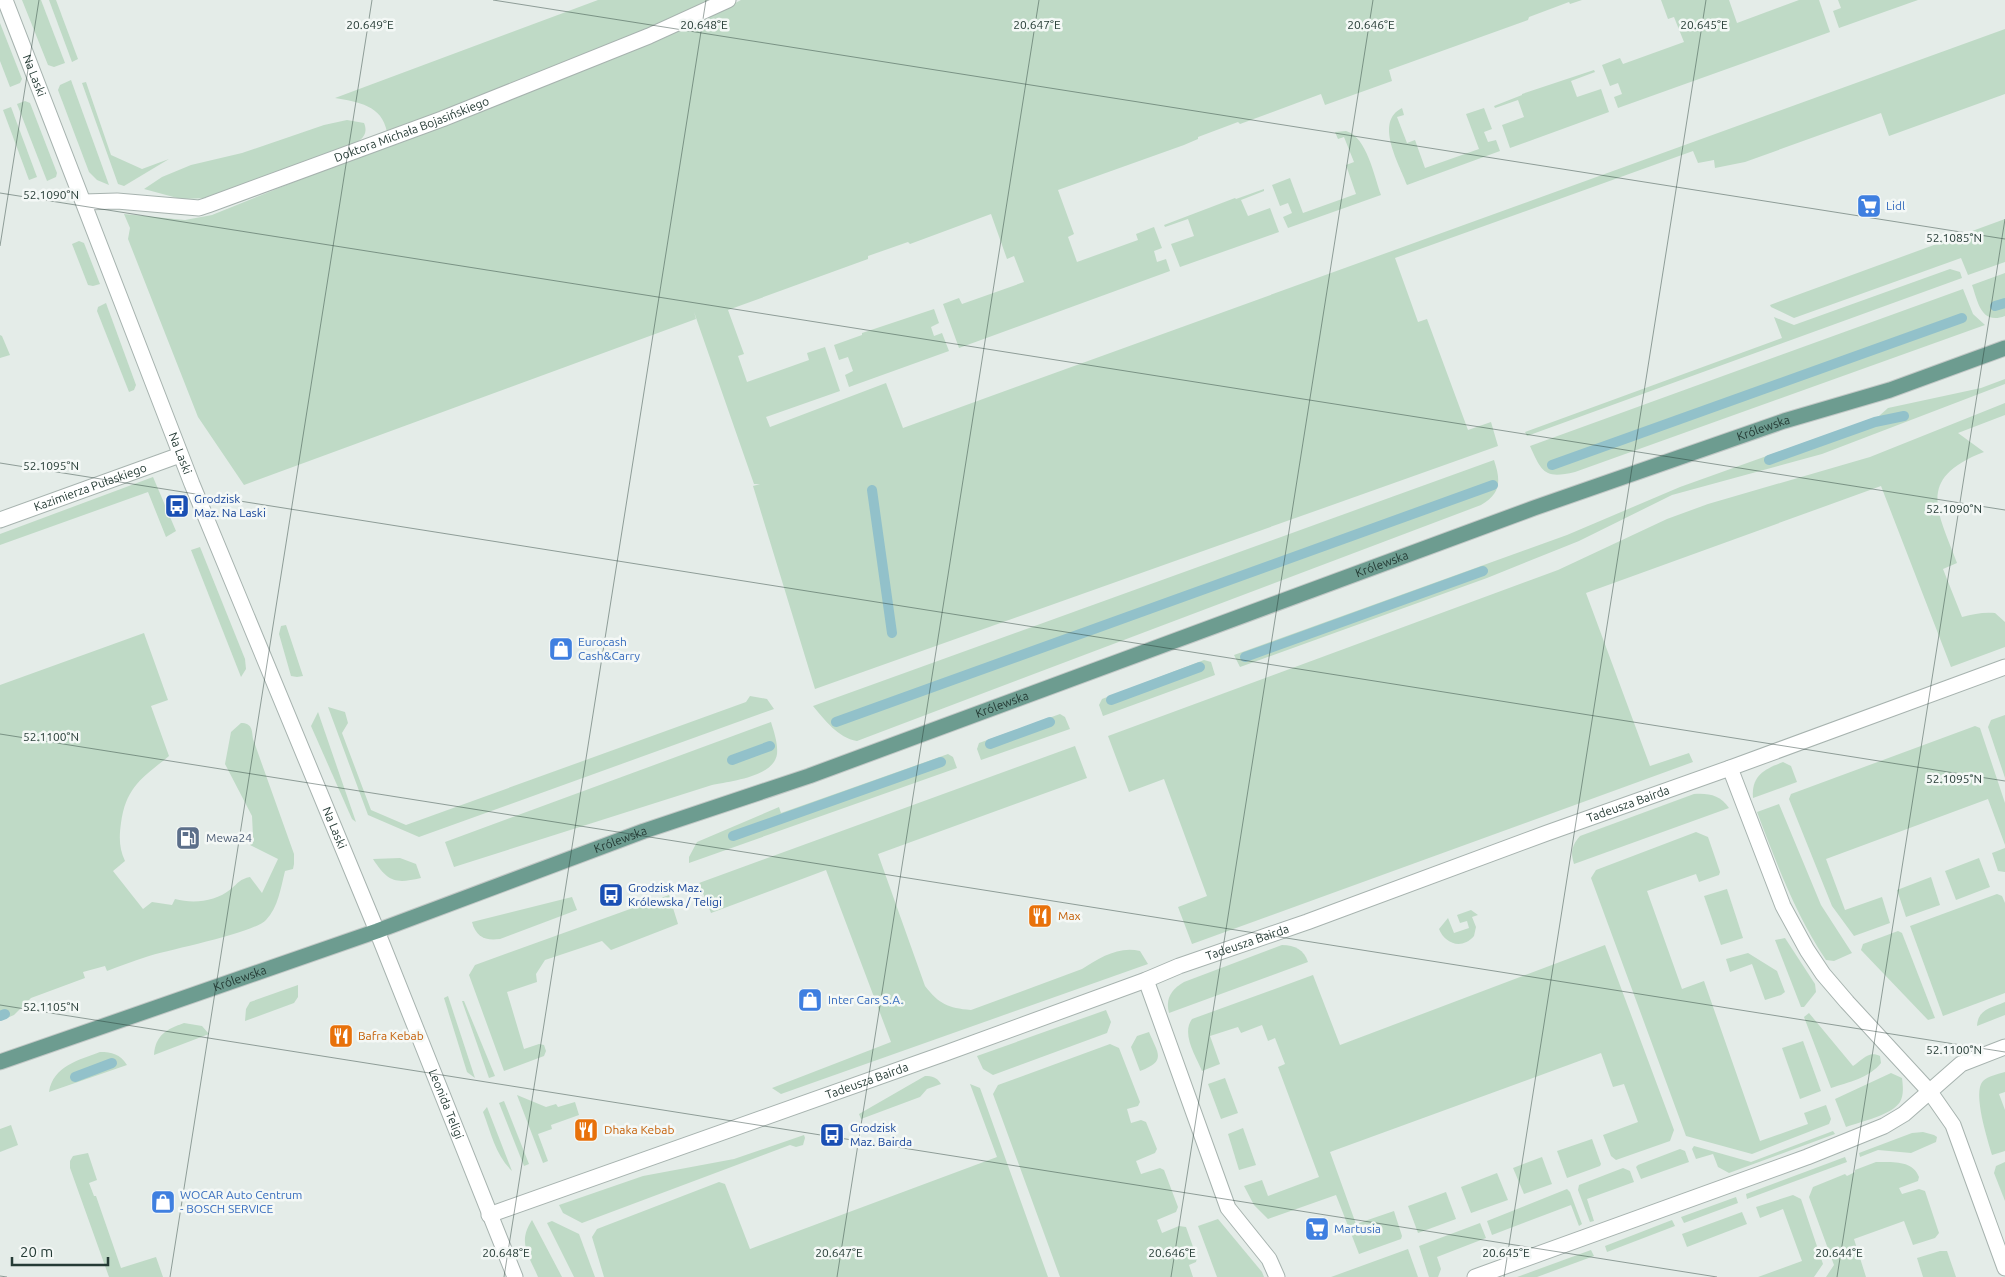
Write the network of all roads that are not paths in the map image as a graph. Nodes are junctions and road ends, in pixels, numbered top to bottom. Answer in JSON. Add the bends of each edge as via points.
{"nodes":[{"id":1,"x":6,"y":0,"type":"edge"},
{"id":2,"x":728,"y":0,"type":"edge"},
{"id":3,"x":84,"y":202,"type":"junction"},
{"id":4,"x":2005,"y":348,"type":"edge"},
{"id":5,"x":180,"y":455,"type":"junction"},
{"id":6,"x":0,"y":520,"type":"edge"},
{"id":7,"x":2005,"y":666,"type":"edge"},
{"id":8,"x":1730,"y":768,"type":"junction"},
{"id":9,"x":377,"y":931,"type":"junction"},
{"id":10,"x":1146,"y":980,"type":"junction"},
{"id":11,"x":2005,"y":1047,"type":"edge"},
{"id":12,"x":0,"y":1062,"type":"edge"},
{"id":13,"x":1930,"y":1092,"type":"junction"},
{"id":14,"x":489,"y":1215,"type":"junction"},
{"id":15,"x":2005,"y":1268,"type":"edge"},
{"id":16,"x":515,"y":1277,"type":"edge"},
{"id":17,"x":1278,"y":1277,"type":"edge"},
{"id":18,"x":1474,"y":1277,"type":"edge"}],
"edges":[{"from":1,"to":3,"type":"street","name":"Na Laski"},
{"from":2,"to":3,"type":"street","name":"Doktora Michała Bojasińskiego","via":[[649,36],[433,122],[199,208],[117,201]]},
{"from":3,"to":5,"type":"street","name":"Na Laski"},
{"from":4,"to":9,"type":"main road","name":"Królewska","via":[[1890,390],[1784,420],[1534,508],[809,776],[644,832]]},
{"from":5,"to":6,"type":"street","name":"Kazimierza Pułaskiego"},
{"from":5,"to":9,"type":"street","name":"Na Laski"},
{"from":7,"to":8,"type":"street","name":"Tadeusza Bairda"},
{"from":8,"to":10,"type":"street","name":"Tadeusza Bairda"},
{"from":8,"to":13,"type":"street","via":[[1783,906],[1807,950],[1847,1002]]},
{"from":9,"to":12,"type":"main road","name":"Królewska"},
{"from":9,"to":14,"type":"street","name":"Leonida Teligi"},
{"from":10,"to":14,"type":"street","name":"Tadeusza Bairda"},
{"from":10,"to":17,"type":"street","via":[[1228,1208],[1269,1259]]},
{"from":11,"to":13,"type":"street","via":[[1961,1064]]},
{"from":13,"to":15,"type":"street","via":[[1953,1125]]},
{"from":13,"to":18,"type":"street","via":[[1894,1121],[1847,1142]]},
{"from":14,"to":16,"type":"street","name":"Leonida Teligi"}]}
